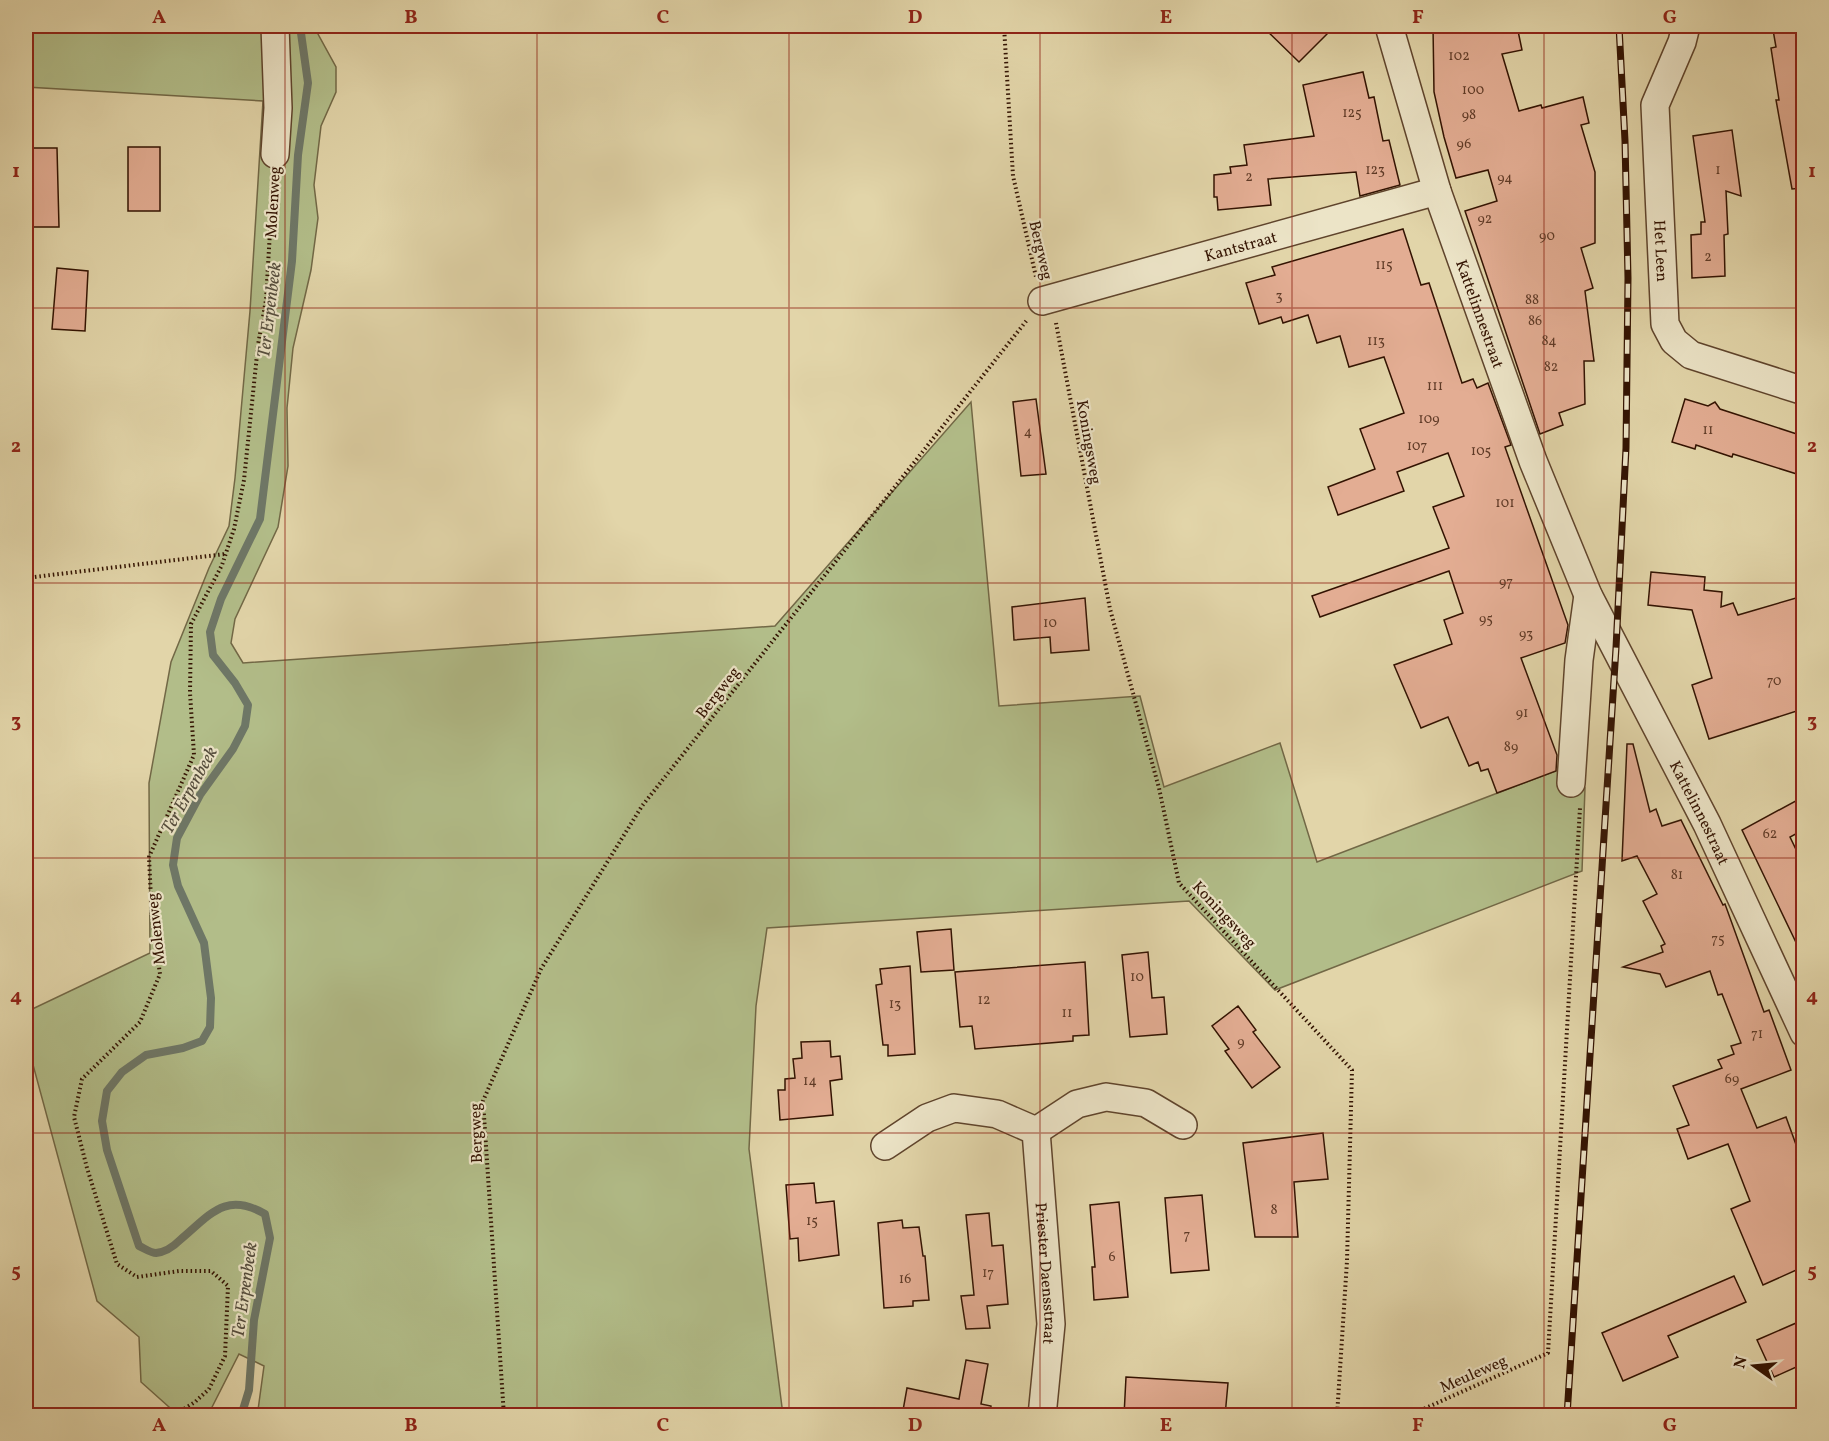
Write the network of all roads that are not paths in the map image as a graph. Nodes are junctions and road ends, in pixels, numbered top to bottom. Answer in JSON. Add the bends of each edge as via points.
{"nodes":[{"id":1,"x":275,"y":26,"type":"edge"},
{"id":2,"x":1389,"y":26,"type":"edge"},
{"id":3,"x":1686,"y":26,"type":"edge"},
{"id":4,"x":275,"y":154,"type":"road end"},
{"id":5,"x":1437,"y":191,"type":"junction"},
{"id":6,"x":1042,"y":301,"type":"road end"},
{"id":7,"x":1803,"y":391,"type":"edge"},
{"id":8,"x":1588,"y":595,"type":"junction"},
{"id":9,"x":1571,"y":783,"type":"road end"},
{"id":10,"x":1803,"y":1033,"type":"edge"},
{"id":11,"x":1184,"y":1125,"type":"dead end"},
{"id":12,"x":1036,"y":1131,"type":"junction"},
{"id":13,"x":885,"y":1146,"type":"dead end"},
{"id":14,"x":1042,"y":1416,"type":"edge"}],
"edges":[{"from":1,"to":4,"type":"street","name":"Molenweg"},
{"from":2,"to":5,"type":"street","name":"Kattelinnestraat"},
{"from":3,"to":7,"type":"street","name":"Het Leen","via":[[1655,105],[1665,324],[1674,341],[1690,355]]},
{"from":5,"to":6,"type":"street","name":"Kantstraat"},
{"from":5,"to":8,"type":"street","name":"Kattelinnestraat","via":[[1533,461]]},
{"from":8,"to":9,"type":"street","via":[[1579,660]]},
{"from":8,"to":10,"type":"street","name":"Kattelinnestraat","via":[[1707,824]]},
{"from":11,"to":12,"type":"street","via":[[1146,1103],[1106,1097],[1077,1104]]},
{"from":12,"to":13,"type":"street","via":[[997,1114],[954,1108],[927,1118]]},
{"from":12,"to":14,"type":"street","name":"Priester Daensstraat","via":[[1051,1324]]}]}
